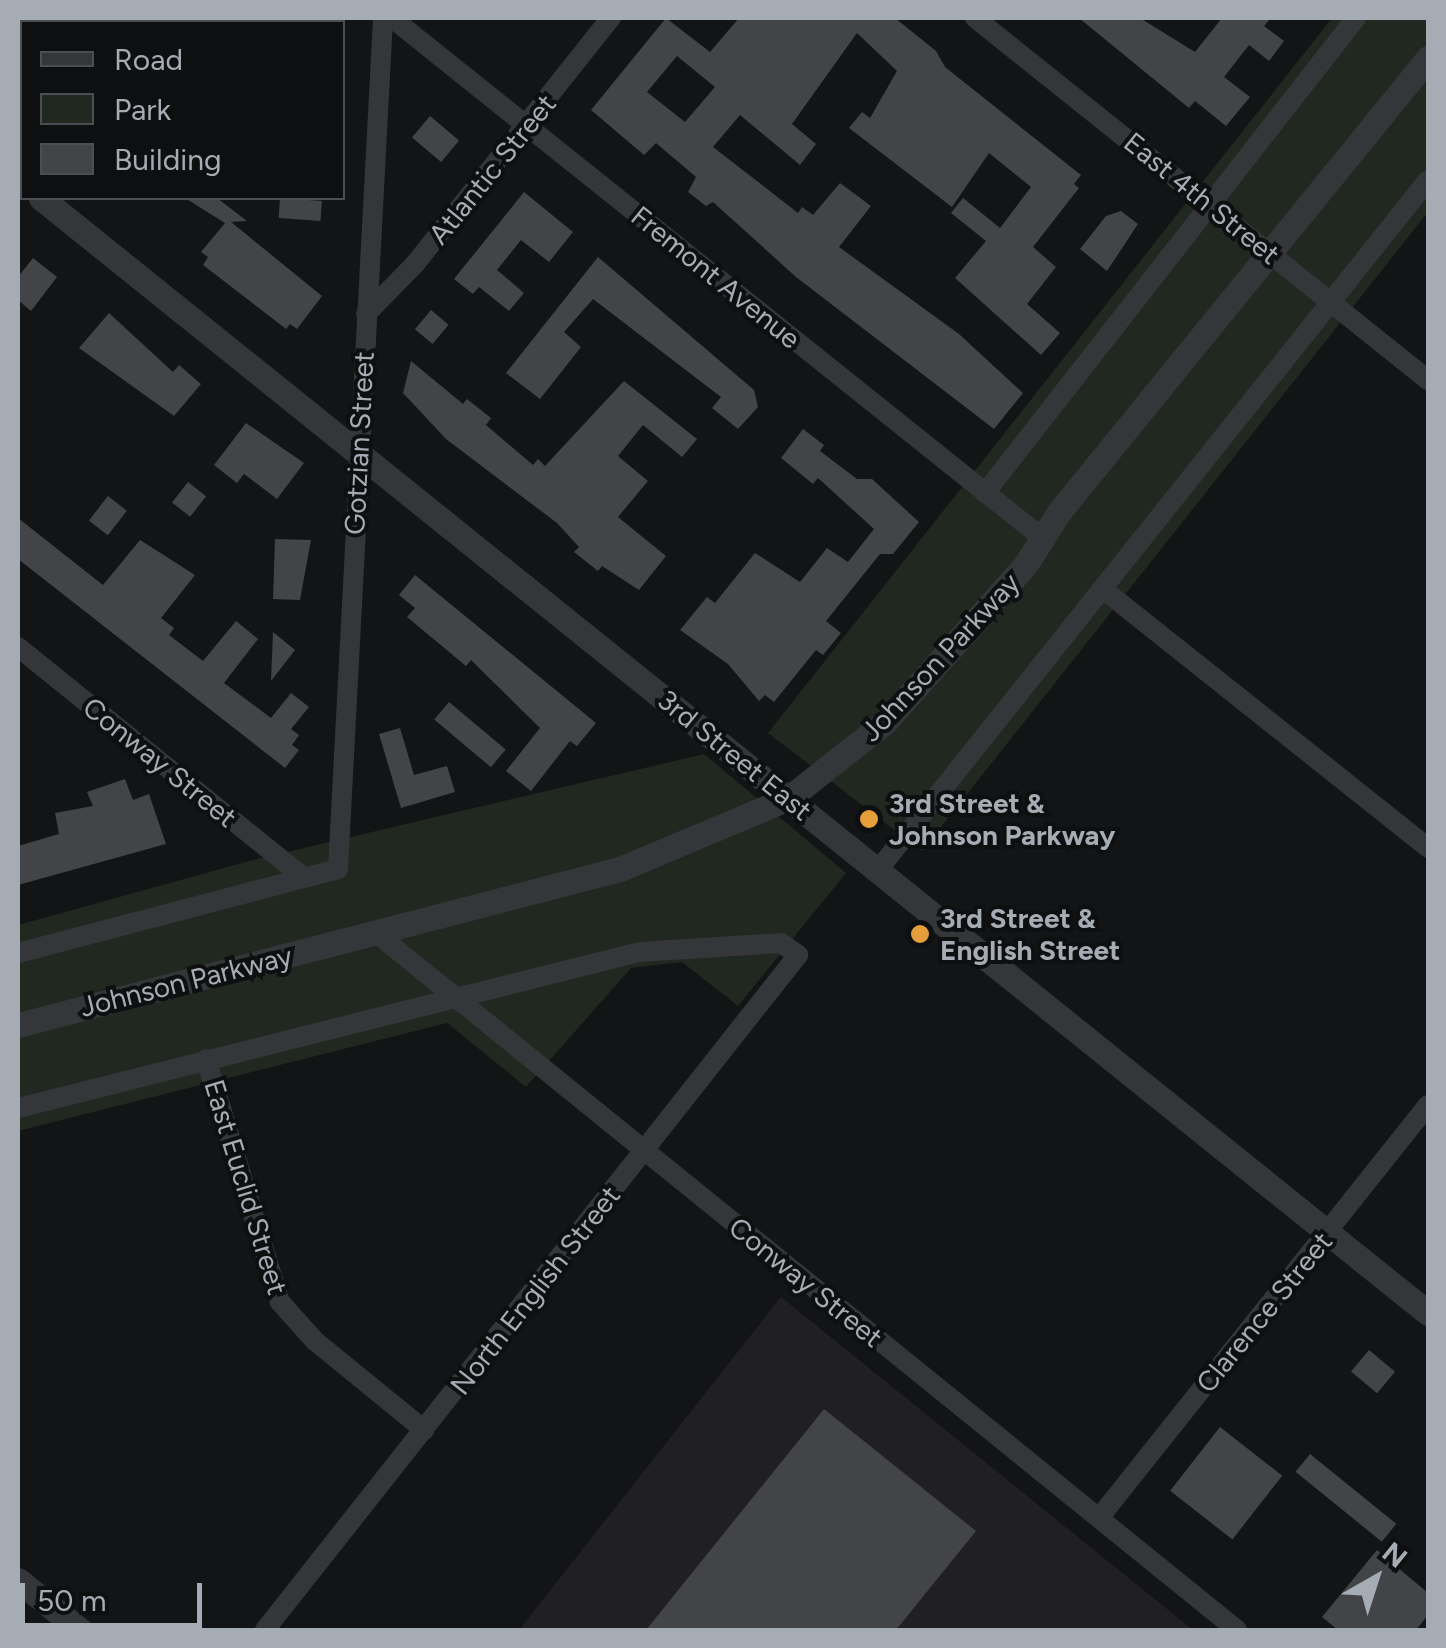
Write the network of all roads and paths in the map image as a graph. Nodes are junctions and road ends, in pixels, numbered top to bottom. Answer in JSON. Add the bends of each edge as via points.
{"nodes":[{"id":1,"x":383,"y":18,"type":"edge"},
{"id":2,"x":392,"y":18,"type":"edge"},
{"id":3,"x":612,"y":18,"type":"edge"},
{"id":4,"x":975,"y":18,"type":"edge"},
{"id":5,"x":1356,"y":18,"type":"edge"},
{"id":6,"x":1428,"y":58,"type":"edge"},
{"id":7,"x":526,"y":125,"type":"junction"},
{"id":8,"x":1428,"y":180,"type":"edge"},
{"id":9,"x":44,"y":200,"type":"edge"},
{"id":10,"x":1212,"y":205,"type":"junction"},
{"id":11,"x":1271,"y":253,"type":"junction"},
{"id":12,"x":1332,"y":302,"type":"junction"},
{"id":13,"x":366,"y":314,"type":"junction"},
{"id":14,"x":1428,"y":380,"type":"edge"},
{"id":15,"x":359,"y":454,"type":"junction"},
{"id":16,"x":985,"y":493,"type":"junction"},
{"id":17,"x":1040,"y":536,"type":"junction"},
{"id":18,"x":1104,"y":590,"type":"junction"},
{"id":19,"x":18,"y":647,"type":"edge"},
{"id":20,"x":789,"y":798,"type":"junction"},
{"id":21,"x":1428,"y":848,"type":"edge"},
{"id":22,"x":878,"y":870,"type":"junction"},
{"id":23,"x":303,"y":877,"type":"junction"},
{"id":24,"x":376,"y":933,"type":"junction"},
{"id":25,"x":18,"y":954,"type":"edge"},
{"id":26,"x":457,"y":1001,"type":"junction"},
{"id":27,"x":18,"y":1025,"type":"edge"},
{"id":28,"x":206,"y":1059,"type":"junction"},
{"id":29,"x":1428,"y":1105,"type":"edge"},
{"id":30,"x":18,"y":1108,"type":"edge"},
{"id":31,"x":645,"y":1152,"type":"junction"},
{"id":32,"x":1328,"y":1231,"type":"junction"},
{"id":33,"x":1428,"y":1313,"type":"edge"},
{"id":34,"x":424,"y":1430,"type":"junction"},
{"id":35,"x":1098,"y":1518,"type":"junction"},
{"id":36,"x":18,"y":1580,"type":"edge"},
{"id":37,"x":80,"y":1630,"type":"edge"},
{"id":38,"x":265,"y":1630,"type":"edge"},
{"id":39,"x":1237,"y":1630,"type":"edge"}],
"edges":[{"from":1,"to":13,"type":"street","name":"Gotzian Street"},
{"from":2,"to":7,"type":"street","name":"Fremont Avenue"},
{"from":3,"to":7,"type":"street","name":"Atlantic Street"},
{"from":4,"to":10,"type":"street","name":"East 4th Street"},
{"from":5,"to":10,"type":"street"},
{"from":6,"to":11,"type":"street","name":"Johnson Parkway"},
{"from":7,"to":13,"type":"street","name":"Atlantic Street","via":[[415,264]]},
{"from":7,"to":16,"type":"street","name":"Fremont Avenue"},
{"from":8,"to":12,"type":"street"},
{"from":9,"to":15,"type":"street","name":"3rd Street East"},
{"from":10,"to":11,"type":"street","name":"East 4th Street"},
{"from":10,"to":16,"type":"street"},
{"from":11,"to":12,"type":"street","name":"East 4th Street"},
{"from":11,"to":17,"type":"street","name":"Johnson Parkway"},
{"from":12,"to":14,"type":"street","name":"East 4th Street"},
{"from":12,"to":18,"type":"street"},
{"from":13,"to":15,"type":"street","name":"Gotzian Street"},
{"from":15,"to":20,"type":"street","name":"3rd Street East"},
{"from":15,"to":23,"type":"street","name":"Gotzian Street","via":[[338,869]]},
{"from":16,"to":17,"type":"street","name":"Fremont Avenue"},
{"from":17,"to":20,"type":"street","name":"Johnson Parkway","via":[[1026,564],[886,721]]},
{"from":18,"to":21,"type":"street"},
{"from":18,"to":22,"type":"street"},
{"from":19,"to":23,"type":"street","name":"Conway Street"},
{"from":20,"to":22,"type":"street","name":"3rd Street East"},
{"from":20,"to":24,"type":"street","name":"Johnson Parkway","via":[[620,869]]},
{"from":22,"to":32,"type":"street","name":"3rd Street East"},
{"from":23,"to":25,"type":"street"},
{"from":24,"to":26,"type":"street","name":"Conway Street"},
{"from":24,"to":27,"type":"street","name":"Johnson Parkway"},
{"from":26,"to":28,"type":"street"},
{"from":26,"to":31,"type":"street","name":"Conway Street"},
{"from":26,"to":31,"type":"street","name":"North English Street","via":[[639,952],[724,942],[792,948],[795,964]]},
{"from":28,"to":30,"type":"street"},
{"from":28,"to":34,"type":"street","name":"East Euclid Street","via":[[280,1302],[305,1332]]},
{"from":29,"to":32,"type":"street","name":"Clarence Street"},
{"from":31,"to":34,"type":"street","name":"North English Street"},
{"from":31,"to":35,"type":"street","name":"Conway Street"},
{"from":32,"to":33,"type":"street","name":"3rd Street East"},
{"from":32,"to":35,"type":"street","name":"Clarence Street"},
{"from":34,"to":38,"type":"street","name":"North English Street"},
{"from":35,"to":39,"type":"street","name":"Conway Street"},
{"from":36,"to":37,"type":"street"}]}
